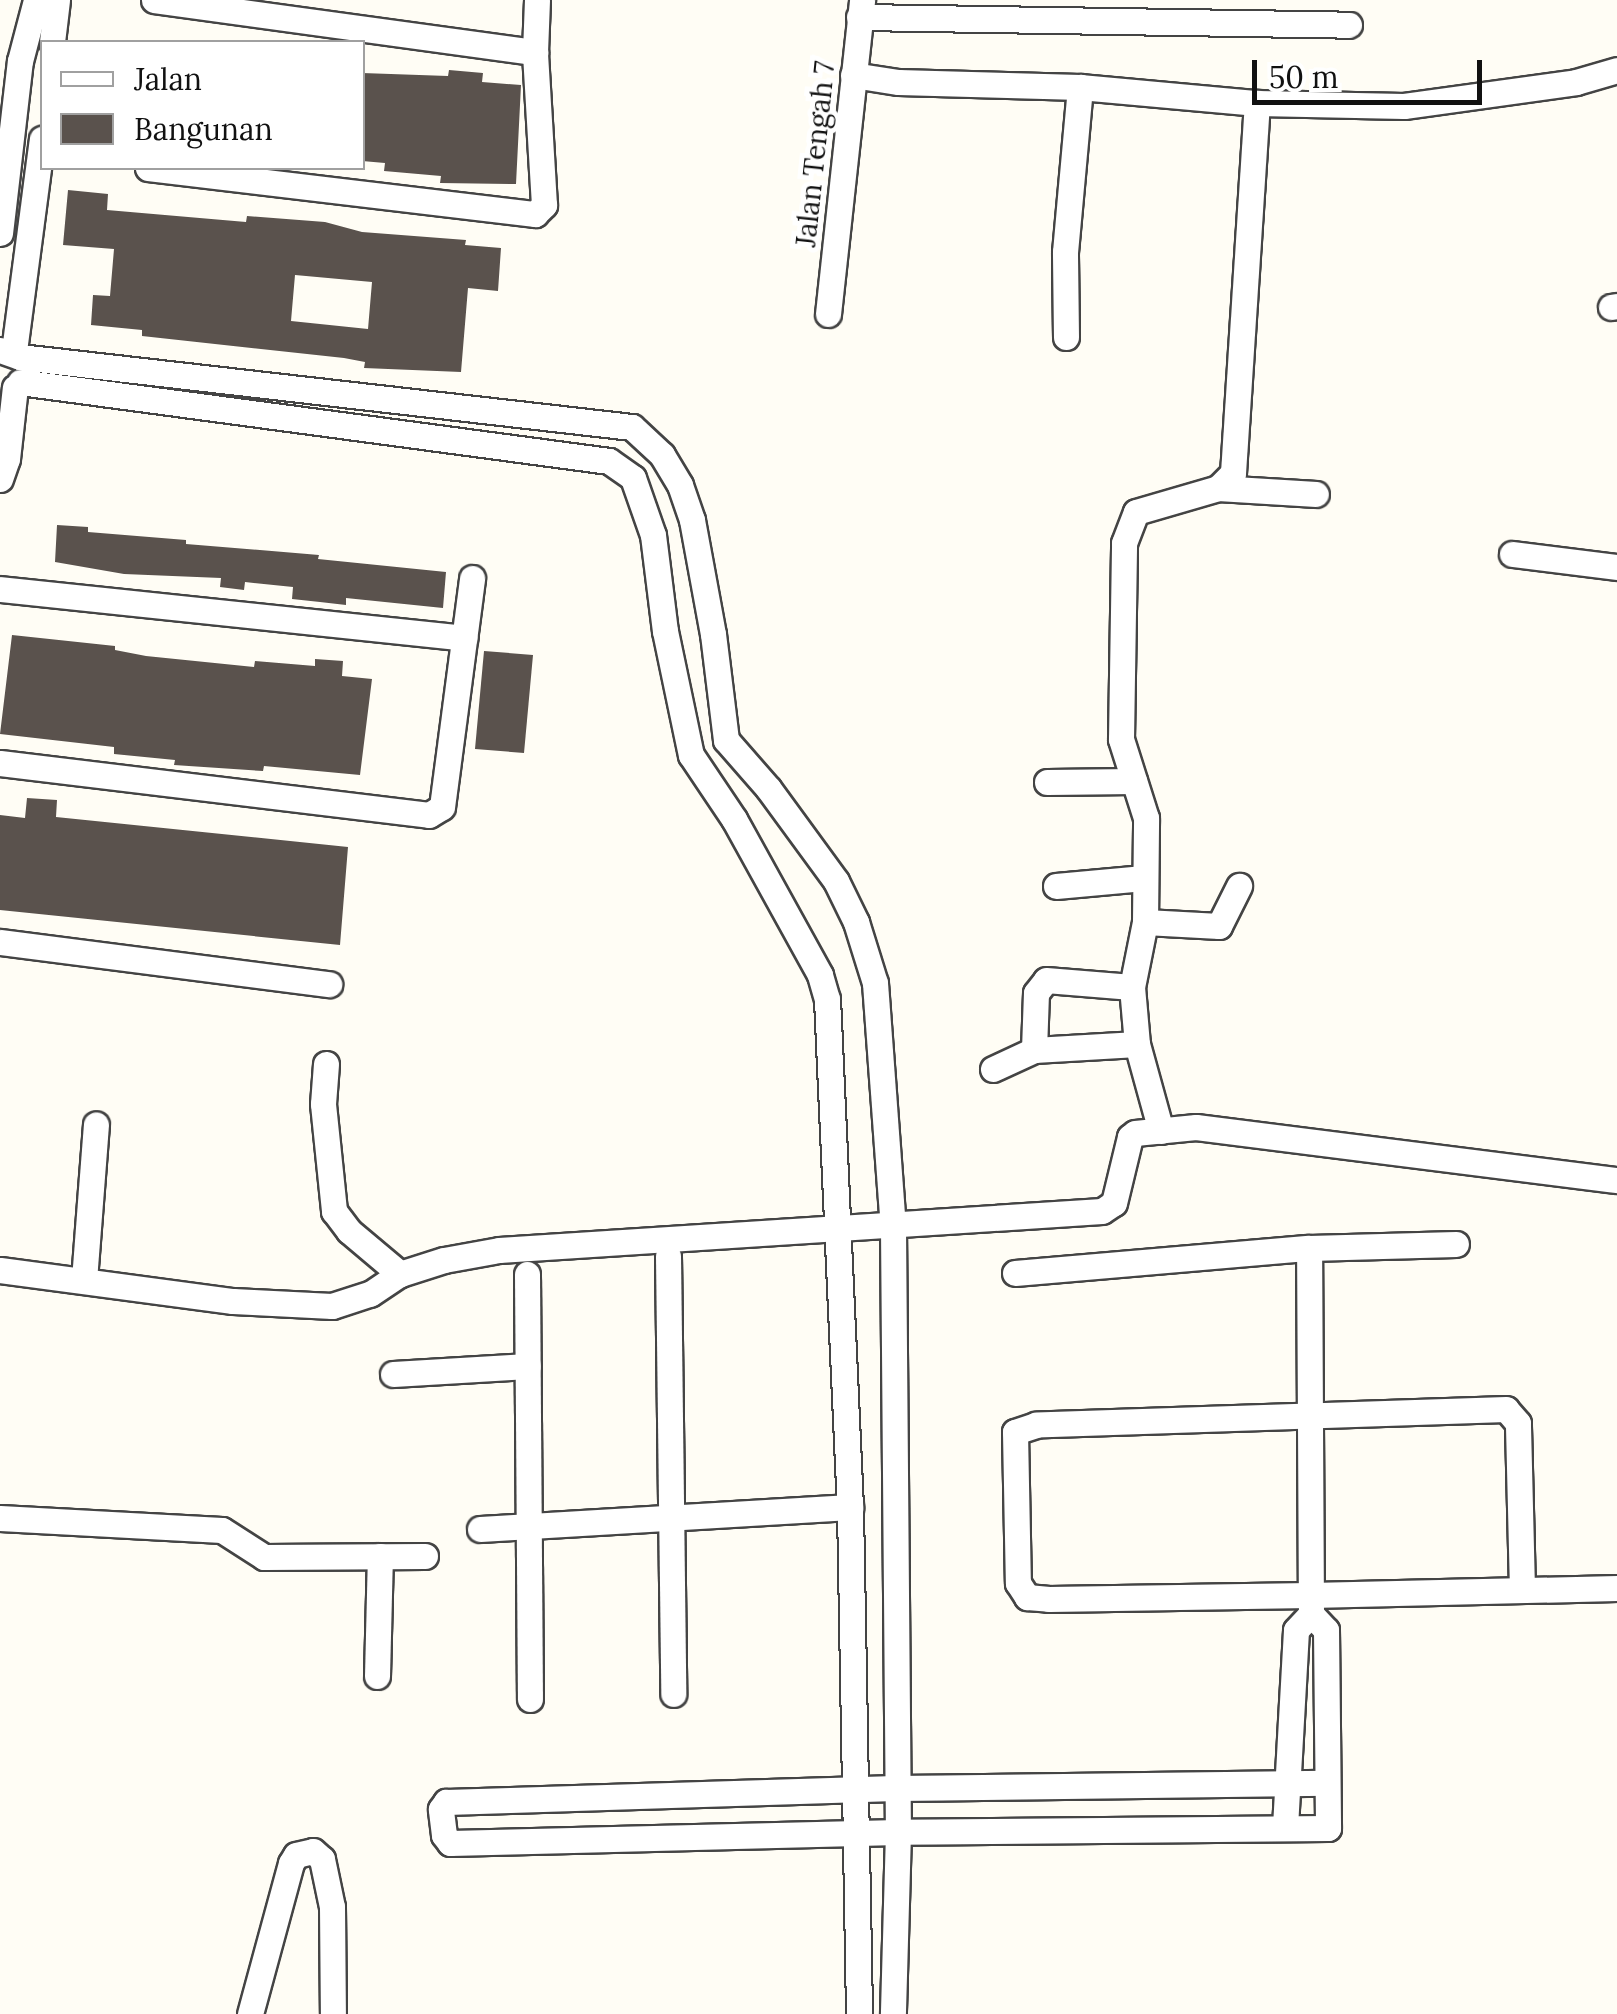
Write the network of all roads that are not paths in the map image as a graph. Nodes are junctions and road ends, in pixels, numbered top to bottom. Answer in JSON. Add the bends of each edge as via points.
{"nodes":[{"id":1,"x":36,"y":0,"type":"edge"},
{"id":2,"x":57,"y":0,"type":"edge"},
{"id":3,"x":154,"y":0,"type":"edge"},
{"id":4,"x":537,"y":0,"type":"edge"},
{"id":5,"x":860,"y":8,"type":"edge"},
{"id":6,"x":1164,"y":12,"type":"edge"},
{"id":7,"x":1349,"y":24,"type":"dead end"},
{"id":8,"x":52,"y":40,"type":"edge"},
{"id":9,"x":536,"y":52,"type":"junction"},
{"id":10,"x":10,"y":60,"type":"edge"},
{"id":11,"x":1617,"y":70,"type":"edge"},
{"id":12,"x":853,"y":74,"type":"junction"},
{"id":13,"x":1080,"y":87,"type":"junction"},
{"id":14,"x":1257,"y":103,"type":"junction"},
{"id":15,"x":40,"y":149,"type":"edge"},
{"id":16,"x":5,"y":150,"type":"edge"},
{"id":17,"x":40,"y":163,"type":"edge"},
{"id":18,"x":165,"y":170,"type":"edge"},
{"id":19,"x":0,"y":233,"type":"edge"},
{"id":20,"x":828,"y":314,"type":"dead end"},
{"id":21,"x":1066,"y":337,"type":"dead end"},
{"id":22,"x":11,"y":369,"type":"edge"},
{"id":23,"x":0,"y":480,"type":"edge"},
{"id":24,"x":1218,"y":488,"type":"junction"},
{"id":25,"x":1316,"y":494,"type":"dead end"},
{"id":26,"x":1512,"y":554,"type":"dead end"},
{"id":27,"x":1617,"y":567,"type":"edge"},
{"id":28,"x":472,"y":578,"type":"dead end"},
{"id":29,"x":0,"y":589,"type":"edge"},
{"id":30,"x":464,"y":638,"type":"junction"},
{"id":31,"x":726,"y":740,"type":"junction"},
{"id":32,"x":691,"y":756,"type":"junction"},
{"id":33,"x":0,"y":763,"type":"edge"},
{"id":34,"x":1134,"y":781,"type":"junction"},
{"id":35,"x":1047,"y":782,"type":"dead end"},
{"id":36,"x":1144,"y":878,"type":"junction"},
{"id":37,"x":1056,"y":886,"type":"dead end"},
{"id":38,"x":1239,"y":886,"type":"dead end"},
{"id":39,"x":1145,"y":922,"type":"junction"},
{"id":40,"x":0,"y":942,"type":"edge"},
{"id":41,"x":329,"y":984,"type":"dead end"},
{"id":42,"x":1132,"y":987,"type":"junction"},
{"id":43,"x":1137,"y":1044,"type":"junction"},
{"id":44,"x":1034,"y":1050,"type":"junction"},
{"id":45,"x":326,"y":1064,"type":"dead end"},
{"id":46,"x":993,"y":1069,"type":"dead end"},
{"id":47,"x":96,"y":1124,"type":"dead end"},
{"id":48,"x":1161,"y":1131,"type":"junction"},
{"id":49,"x":1617,"y":1180,"type":"edge"},
{"id":50,"x":894,"y":1228,"type":"junction"},
{"id":51,"x":838,"y":1232,"type":"junction"},
{"id":52,"x":1456,"y":1244,"type":"dead end"},
{"id":53,"x":1309,"y":1248,"type":"junction"},
{"id":54,"x":668,"y":1256,"type":"dead end"},
{"id":55,"x":0,"y":1270,"type":"edge"},
{"id":56,"x":1015,"y":1273,"type":"dead end"},
{"id":57,"x":400,"y":1274,"type":"junction"},
{"id":58,"x":527,"y":1274,"type":"dead end"},
{"id":59,"x":84,"y":1280,"type":"junction"},
{"id":60,"x":528,"y":1366,"type":"junction"},
{"id":61,"x":393,"y":1374,"type":"dead end"},
{"id":62,"x":1313,"y":1416,"type":"junction"},
{"id":63,"x":850,"y":1507,"type":"junction"},
{"id":64,"x":0,"y":1518,"type":"edge"},
{"id":65,"x":671,"y":1518,"type":"junction"},
{"id":66,"x":529,"y":1526,"type":"junction"},
{"id":67,"x":480,"y":1529,"type":"dead end"},
{"id":68,"x":380,"y":1556,"type":"junction"},
{"id":69,"x":425,"y":1556,"type":"dead end"},
{"id":70,"x":1617,"y":1588,"type":"edge"},
{"id":71,"x":1522,"y":1590,"type":"junction"},
{"id":72,"x":1310,"y":1604,"type":"junction"},
{"id":73,"x":377,"y":1676,"type":"dead end"},
{"id":74,"x":672,"y":1694,"type":"dead end"},
{"id":75,"x":530,"y":1699,"type":"dead end"},
{"id":76,"x":1289,"y":1744,"type":"junction"},
{"id":77,"x":1327,"y":1747,"type":"junction"},
{"id":78,"x":1327,"y":1783,"type":"junction"},
{"id":79,"x":1287,"y":1784,"type":"junction"},
{"id":80,"x":895,"y":1788,"type":"junction"},
{"id":81,"x":856,"y":1791,"type":"junction"},
{"id":82,"x":1285,"y":1828,"type":"junction"},
{"id":83,"x":898,"y":1832,"type":"junction"},
{"id":84,"x":854,"y":1834,"type":"junction"},
{"id":85,"x":250,"y":2014,"type":"edge"},
{"id":86,"x":333,"y":2014,"type":"edge"},
{"id":87,"x":859,"y":2014,"type":"edge"},
{"id":88,"x":893,"y":2014,"type":"edge"}],
"edges":[{"from":1,"to":10,"type":"street"},
{"from":2,"to":8,"type":"street"},
{"from":3,"to":9,"type":"street"},
{"from":4,"to":9,"type":"street"},
{"from":5,"to":6,"type":"street"},
{"from":5,"to":12,"type":"street","name":"Jalan Tengah 7"},
{"from":6,"to":7,"type":"street"},
{"from":9,"to":18,"type":"street","via":[[544,205],[535,214]]},
{"from":10,"to":16,"type":"street"},
{"from":11,"to":14,"type":"street","via":[[1404,106]]},
{"from":12,"to":13,"type":"street","via":[[898,82]]},
{"from":12,"to":20,"type":"street","name":"Jalan Tengah 7"},
{"from":13,"to":14,"type":"street"},
{"from":13,"to":21,"type":"street","via":[[1065,252]]},
{"from":14,"to":24,"type":"street","via":[[1234,474]]},
{"from":15,"to":16,"type":"street"},
{"from":16,"to":19,"type":"street"},
{"from":17,"to":22,"type":"street"},
{"from":22,"to":23,"type":"street"},
{"from":22,"to":31,"type":"street","via":[[632,426],[662,455],[692,520]]},
{"from":22,"to":32,"type":"street","via":[[608,461],[634,478],[653,535]]},
{"from":24,"to":25,"type":"street"},
{"from":24,"to":34,"type":"street","via":[[1136,512],[1124,543],[1121,739]]},
{"from":26,"to":27,"type":"street"},
{"from":28,"to":30,"type":"street"},
{"from":29,"to":30,"type":"street"},
{"from":30,"to":33,"type":"street","via":[[442,807],[429,815]]},
{"from":31,"to":32,"type":"street"},
{"from":31,"to":50,"type":"street","via":[[836,881],[868,954],[876,983]]},
{"from":32,"to":51,"type":"street","via":[[734,819],[828,999]]},
{"from":34,"to":35,"type":"street"},
{"from":34,"to":36,"type":"street","via":[[1146,818]]},
{"from":36,"to":37,"type":"street"},
{"from":36,"to":39,"type":"street"},
{"from":38,"to":39,"type":"street","via":[[1219,926]]},
{"from":39,"to":42,"type":"street"},
{"from":40,"to":41,"type":"street"},
{"from":42,"to":43,"type":"street"},
{"from":42,"to":44,"type":"street","via":[[1046,980],[1036,993]]},
{"from":43,"to":44,"type":"street"},
{"from":43,"to":48,"type":"street"},
{"from":44,"to":46,"type":"street"},
{"from":45,"to":57,"type":"street","via":[[334,1211]]},
{"from":47,"to":59,"type":"street"},
{"from":48,"to":49,"type":"street","via":[[1196,1127]]},
{"from":48,"to":50,"type":"street","via":[[1130,1137],[1114,1202],[1102,1212]]},
{"from":50,"to":51,"type":"street"},
{"from":50,"to":80,"type":"street"},
{"from":51,"to":57,"type":"street","via":[[498,1250]]},
{"from":51,"to":63,"type":"street"},
{"from":52,"to":53,"type":"street"},
{"from":53,"to":56,"type":"street"},
{"from":53,"to":62,"type":"street"},
{"from":54,"to":65,"type":"street"},
{"from":55,"to":59,"type":"street"},
{"from":57,"to":59,"type":"street","via":[[370,1294],[332,1306],[233,1301]]},
{"from":58,"to":60,"type":"street"},
{"from":60,"to":61,"type":"street"},
{"from":60,"to":66,"type":"street"},
{"from":62,"to":71,"type":"street","via":[[1511,1410],[1518,1423]]},
{"from":62,"to":72,"type":"street"},
{"from":62,"to":72,"type":"street","via":[[1036,1425],[1015,1432],[1018,1583],[1027,1598]]},
{"from":63,"to":65,"type":"street"},
{"from":63,"to":81,"type":"street"},
{"from":64,"to":68,"type":"street","via":[[222,1530],[264,1557]]},
{"from":65,"to":66,"type":"street"},
{"from":65,"to":74,"type":"street"},
{"from":66,"to":67,"type":"street"},
{"from":66,"to":75,"type":"street"},
{"from":68,"to":69,"type":"street"},
{"from":68,"to":73,"type":"street"},
{"from":70,"to":71,"type":"street"},
{"from":71,"to":72,"type":"street"},
{"from":72,"to":76,"type":"street","via":[[1296,1630]]},
{"from":72,"to":77,"type":"street","via":[[1326,1630]]},
{"from":76,"to":77,"type":"street"},
{"from":76,"to":79,"type":"street"},
{"from":77,"to":78,"type":"street"},
{"from":78,"to":79,"type":"street"},
{"from":78,"to":82,"type":"street","via":[[1328,1828]]},
{"from":79,"to":80,"type":"street"},
{"from":79,"to":82,"type":"street"},
{"from":80,"to":81,"type":"street"},
{"from":80,"to":83,"type":"street"},
{"from":81,"to":84,"type":"street"},
{"from":81,"to":84,"type":"street","via":[[446,1802],[441,1809],[450,1844]]},
{"from":82,"to":83,"type":"street"},
{"from":83,"to":84,"type":"street"},
{"from":83,"to":88,"type":"street"},
{"from":84,"to":87,"type":"street"},
{"from":85,"to":86,"type":"street","via":[[291,1862],[313,1851],[322,1858],[332,1907]]}]}
